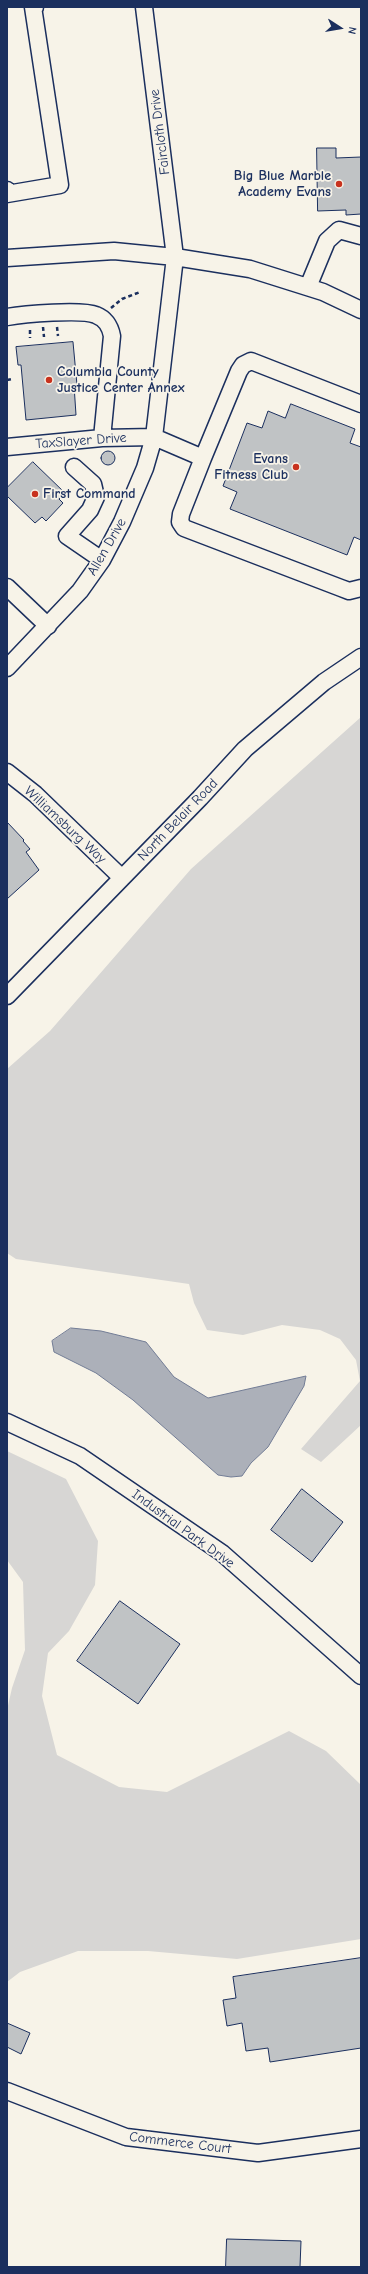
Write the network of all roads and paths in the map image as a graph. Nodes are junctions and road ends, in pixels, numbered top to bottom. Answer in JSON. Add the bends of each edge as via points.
{"nodes":[{"id":1,"x":36,"y":7,"type":"edge"},
{"id":2,"x":144,"y":7,"type":"edge"},
{"id":3,"x":7,"y":190,"type":"edge"},
{"id":4,"x":361,"y":236,"type":"edge"},
{"id":5,"x":175,"y":257,"type":"junction"},
{"id":6,"x":7,"y":258,"type":"edge"},
{"id":7,"x":308,"y":287,"type":"junction"},
{"id":8,"x":140,"y":292,"type":"dead end"},
{"id":9,"x":361,"y":310,"type":"edge"},
{"id":10,"x":7,"y":317,"type":"edge"},
{"id":11,"x":103,"y":318,"type":"junction"},
{"id":12,"x":12,"y":379,"type":"dead end"},
{"id":13,"x":7,"y":380,"type":"edge"},
{"id":14,"x":361,"y":404,"type":"edge"},
{"id":15,"x":102,"y":438,"type":"junction"},
{"id":16,"x":154,"y":438,"type":"junction"},
{"id":17,"x":7,"y":447,"type":"edge"},
{"id":18,"x":203,"y":458,"type":"junction"},
{"id":19,"x":74,"y":467,"type":"dead end"},
{"id":20,"x":102,"y":560,"type":"junction"},
{"id":21,"x":7,"y":587,"type":"edge"},
{"id":22,"x":361,"y":588,"type":"edge"},
{"id":23,"x":48,"y":626,"type":"junction"},
{"id":24,"x":361,"y":658,"type":"edge"},
{"id":25,"x":7,"y":668,"type":"edge"},
{"id":26,"x":7,"y":772,"type":"edge"},
{"id":27,"x":122,"y":878,"type":"junction"},
{"id":28,"x":7,"y":996,"type":"edge"},
{"id":29,"x":7,"y":1422,"type":"edge"},
{"id":30,"x":361,"y":1676,"type":"edge"},
{"id":31,"x":7,"y":2091,"type":"edge"},
{"id":32,"x":361,"y":2139,"type":"edge"}],
"edges":[{"from":1,"to":3,"type":"street","via":[[33,7],[60,185],[7,194]]},
{"from":2,"to":5,"type":"street","name":"Faircloth Drive"},
{"from":4,"to":7,"type":"street","via":[[339,230],[327,241]]},
{"from":5,"to":6,"type":"street","via":[[114,251]]},
{"from":5,"to":7,"type":"street","via":[[250,269]]},
{"from":5,"to":16,"type":"street","name":"Allen Drive"},
{"from":7,"to":9,"type":"street"},
{"from":8,"to":11,"type":"path","via":[[114,304]]},
{"from":10,"to":11,"type":"street","via":[[88,313]]},
{"from":11,"to":15,"type":"street","via":[[111,327],[112,336]]},
{"from":12,"to":13,"type":"path"},
{"from":14,"to":18,"type":"street","via":[[250,362],[243,365],[239,371]]},
{"from":15,"to":16,"type":"street","name":"TaxSlayer Drive"},
{"from":15,"to":17,"type":"street","name":"TaxSlayer Drive"},
{"from":16,"to":18,"type":"street"},
{"from":16,"to":20,"type":"street","name":"Allen Drive","via":[[145,468],[122,522]]},
{"from":18,"to":22,"type":"street","via":[[181,514],[180,522],[184,528],[341,588],[350,591]]},
{"from":19,"to":20,"type":"street","via":[[93,484],[96,497],[90,510],[67,536]]},
{"from":20,"to":23,"type":"street","name":"Allen Drive","via":[[80,591]]},
{"from":21,"to":23,"type":"street"},
{"from":23,"to":25,"type":"street","name":"Allen Drive"},
{"from":24,"to":27,"type":"street","name":"North Belair Road","via":[[324,682],[245,749]]},
{"from":26,"to":27,"type":"street","name":"Williamsburg Way","via":[[35,794]]},
{"from":27,"to":28,"type":"street","name":"North Belair Road"},
{"from":29,"to":30,"type":"street","name":"Industrial Park Drive","via":[[80,1456],[222,1553]]},
{"from":31,"to":32,"type":"street","name":"Commerce Court","via":[[126,2137],[258,2153]]}]}
